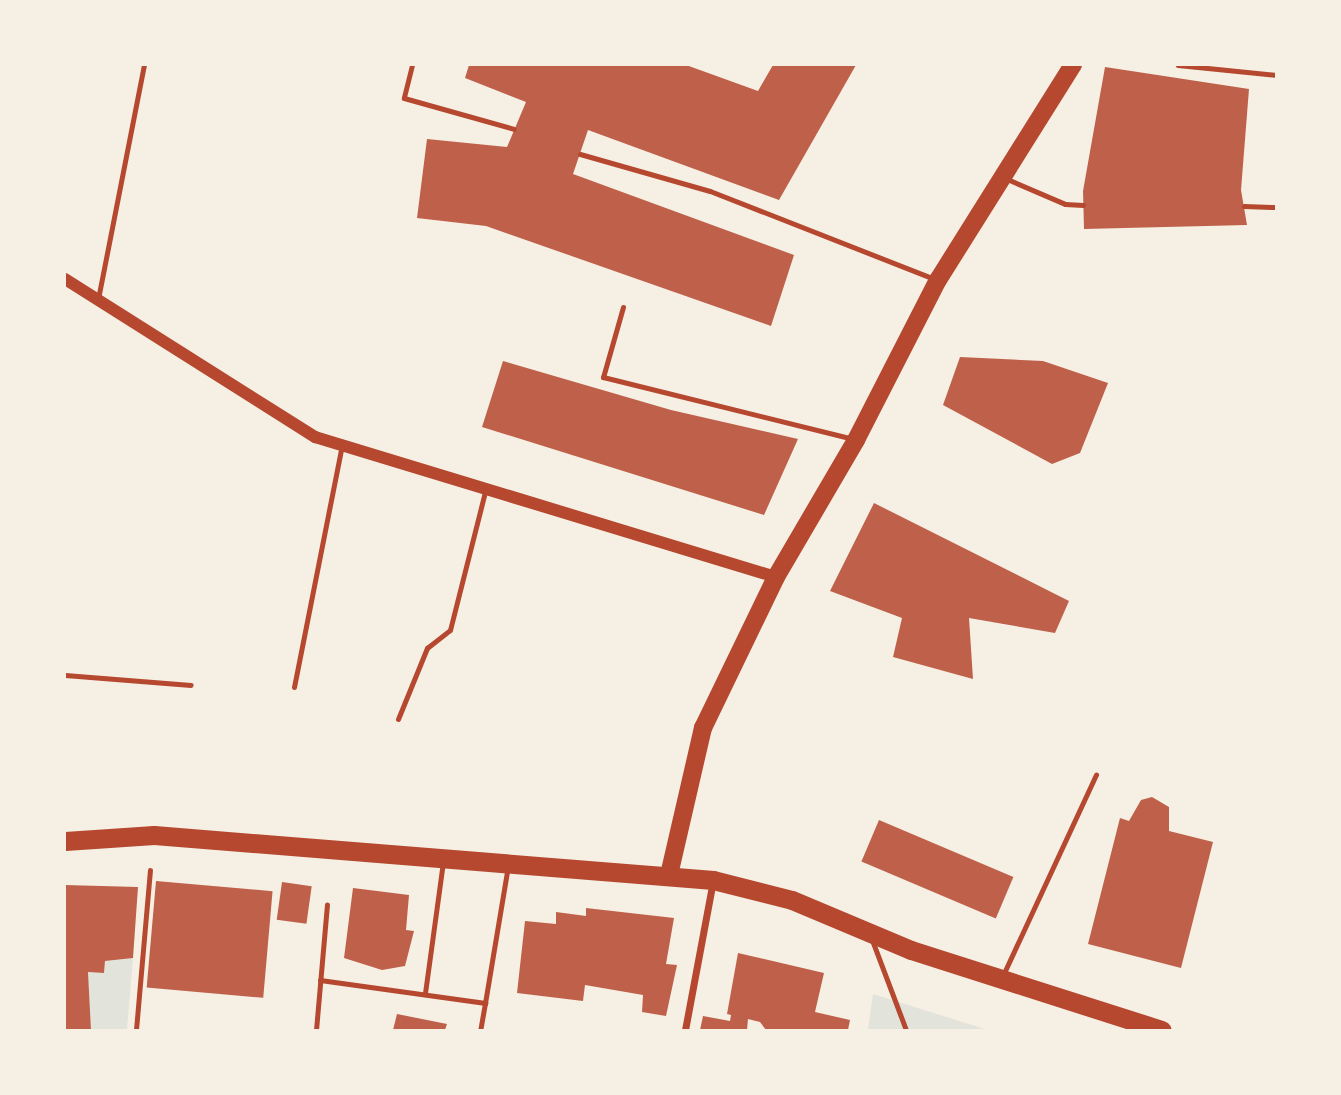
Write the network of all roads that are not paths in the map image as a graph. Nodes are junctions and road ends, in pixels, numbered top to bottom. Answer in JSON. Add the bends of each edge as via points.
{"nodes":[{"id":1,"x":144,"y":65,"type":"edge"},
{"id":2,"x":412,"y":65,"type":"edge"},
{"id":3,"x":1073,"y":65,"type":"edge"},
{"id":4,"x":514,"y":129,"type":"dead end"},
{"id":5,"x":580,"y":154,"type":"dead end"},
{"id":6,"x":1004,"y":178,"type":"junction"},
{"id":7,"x":1083,"y":205,"type":"dead end"},
{"id":8,"x":1244,"y":206,"type":"dead end"},
{"id":9,"x":1276,"y":207,"type":"edge"},
{"id":10,"x":65,"y":279,"type":"edge"},
{"id":11,"x":938,"y":280,"type":"junction"},
{"id":12,"x":98,"y":299,"type":"junction"},
{"id":13,"x":623,"y":307,"type":"dead end"},
{"id":14,"x":856,"y":440,"type":"junction"},
{"id":15,"x":342,"y":445,"type":"junction"},
{"id":16,"x":486,"y":488,"type":"junction"},
{"id":17,"x":776,"y":577,"type":"junction"},
{"id":18,"x":65,"y":675,"type":"edge"},
{"id":19,"x":191,"y":685,"type":"dead end"},
{"id":20,"x":294,"y":687,"type":"dead end"},
{"id":21,"x":398,"y":719,"type":"dead end"},
{"id":22,"x":1096,"y":775,"type":"dead end"},
{"id":23,"x":65,"y":841,"type":"edge"},
{"id":24,"x":443,"y":859,"type":"junction"},
{"id":25,"x":508,"y":863,"type":"junction"},
{"id":26,"x":669,"y":875,"type":"junction"},
{"id":27,"x":713,"y":880,"type":"junction"},
{"id":28,"x":327,"y":904,"type":"dead end"},
{"id":29,"x":869,"y":930,"type":"junction"},
{"id":30,"x":320,"y":980,"type":"junction"},
{"id":31,"x":1001,"y":981,"type":"junction"},
{"id":32,"x":425,"y":993,"type":"junction"},
{"id":33,"x":485,"y":1003,"type":"junction"},
{"id":34,"x":317,"y":1030,"type":"edge"},
{"id":35,"x":481,"y":1030,"type":"edge"},
{"id":36,"x":685,"y":1030,"type":"edge"},
{"id":37,"x":906,"y":1030,"type":"edge"},
{"id":38,"x":1162,"y":1030,"type":"edge"}],
"edges":[{"from":1,"to":12,"type":"lane"},
{"from":2,"to":4,"type":"lane","via":[[404,98]]},
{"from":3,"to":6,"type":"main road"},
{"from":5,"to":11,"type":"lane","via":[[710,191]]},
{"from":6,"to":7,"type":"lane","via":[[1065,204]]},
{"from":6,"to":11,"type":"main road"},
{"from":8,"to":9,"type":"lane"},
{"from":10,"to":12,"type":"street"},
{"from":11,"to":14,"type":"main road"},
{"from":12,"to":15,"type":"street","via":[[315,437]]},
{"from":13,"to":14,"type":"lane","via":[[603,377]]},
{"from":14,"to":17,"type":"main road"},
{"from":15,"to":16,"type":"street"},
{"from":15,"to":20,"type":"lane"},
{"from":16,"to":17,"type":"street"},
{"from":16,"to":21,"type":"lane","via":[[450,630],[426,648]]},
{"from":17,"to":26,"type":"main road","via":[[703,728]]},
{"from":18,"to":19,"type":"lane"},
{"from":22,"to":31,"type":"lane"},
{"from":23,"to":24,"type":"highway","via":[[154,835]]},
{"from":24,"to":25,"type":"highway"},
{"from":24,"to":32,"type":"lane"},
{"from":25,"to":26,"type":"highway"},
{"from":25,"to":33,"type":"lane"},
{"from":26,"to":27,"type":"highway"},
{"from":27,"to":29,"type":"highway","via":[[792,900]]},
{"from":27,"to":36,"type":"street"},
{"from":28,"to":30,"type":"lane"},
{"from":29,"to":31,"type":"highway"},
{"from":29,"to":37,"type":"lane"},
{"from":30,"to":32,"type":"lane"},
{"from":30,"to":34,"type":"lane"},
{"from":31,"to":38,"type":"highway"},
{"from":32,"to":33,"type":"lane"},
{"from":33,"to":35,"type":"lane"}]}
